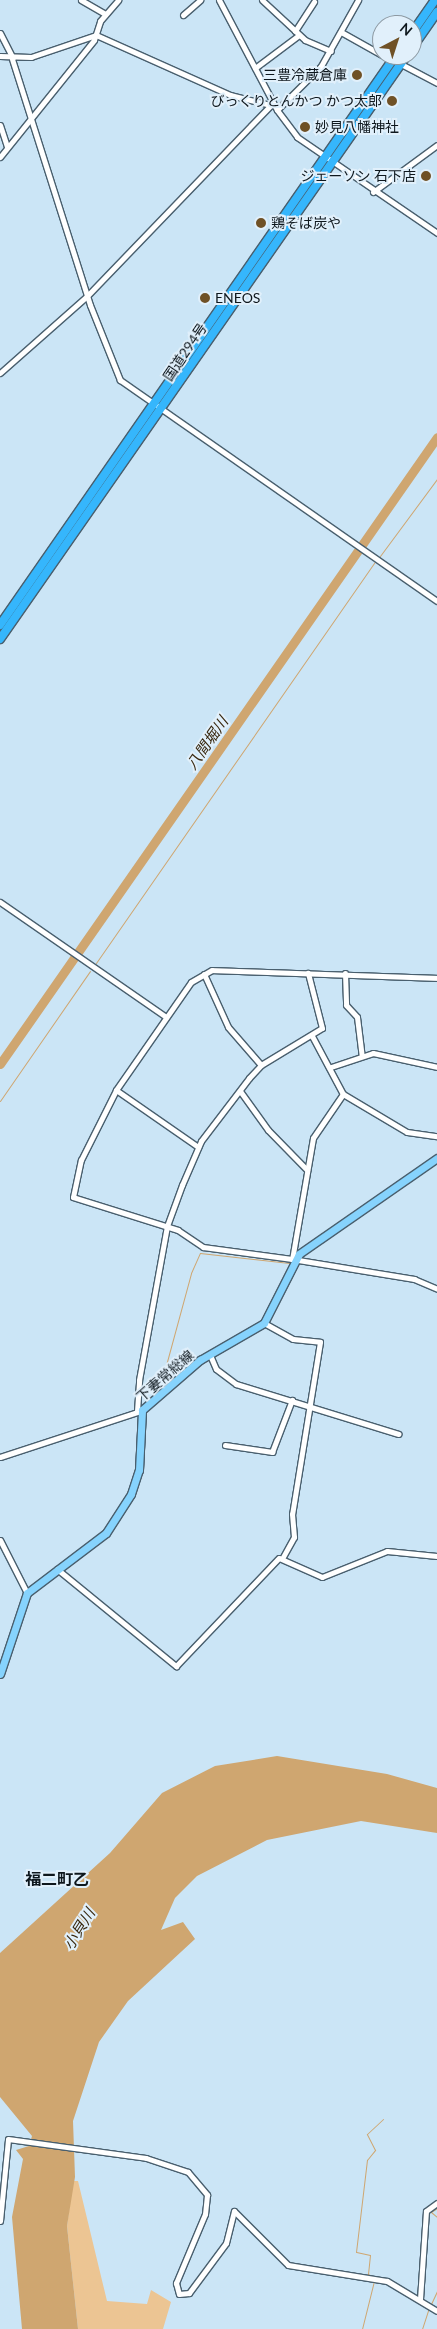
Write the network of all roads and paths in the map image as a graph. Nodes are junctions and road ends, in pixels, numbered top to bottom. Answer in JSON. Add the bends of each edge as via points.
{"nodes":[{"id":1,"x":81,"y":0,"type":"edge"},
{"id":2,"x":118,"y":0,"type":"edge"},
{"id":3,"x":200,"y":0,"type":"edge"},
{"id":4,"x":219,"y":0,"type":"edge"},
{"id":5,"x":262,"y":0,"type":"edge"},
{"id":6,"x":358,"y":0,"type":"edge"},
{"id":7,"x":435,"y":0,"type":"edge"},
{"id":8,"x":314,"y":2,"type":"dead end"},
{"id":9,"x":437,"y":12,"type":"edge"},
{"id":10,"x":105,"y":14,"type":"junction"},
{"id":11,"x":183,"y":16,"type":"dead end"},
{"id":12,"x":422,"y":19,"type":"edge"},
{"id":13,"x":0,"y":32,"type":"edge"},
{"id":14,"x":341,"y":32,"type":"junction"},
{"id":15,"x":297,"y":33,"type":"junction"},
{"id":16,"x":422,"y":34,"type":"edge"},
{"id":17,"x":96,"y":35,"type":"junction"},
{"id":18,"x":372,"y":49,"type":"edge"},
{"id":19,"x":331,"y":51,"type":"junction"},
{"id":20,"x":0,"y":56,"type":"edge"},
{"id":21,"x":12,"y":59,"type":"junction"},
{"id":22,"x":390,"y":65,"type":"edge"},
{"id":23,"x":400,"y":65,"type":"edge"},
{"id":24,"x":403,"y":65,"type":"edge"},
{"id":25,"x":255,"y":68,"type":"junction"},
{"id":26,"x":437,"y":83,"type":"edge"},
{"id":27,"x":271,"y":104,"type":"junction"},
{"id":28,"x":277,"y":110,"type":"junction"},
{"id":29,"x":28,"y":118,"type":"junction"},
{"id":30,"x":0,"y":125,"type":"edge"},
{"id":31,"x":437,"y":145,"type":"edge"},
{"id":32,"x":7,"y":147,"type":"junction"},
{"id":33,"x":0,"y":156,"type":"edge"},
{"id":34,"x":328,"y":161,"type":"junction"},
{"id":35,"x":373,"y":192,"type":"junction"},
{"id":36,"x":437,"y":233,"type":"edge"},
{"id":37,"x":87,"y":296,"type":"junction"},
{"id":38,"x":0,"y":373,"type":"edge"},
{"id":39,"x":154,"y":404,"type":"junction"},
{"id":40,"x":161,"y":409,"type":"junction"},
{"id":41,"x":437,"y":601,"type":"edge"},
{"id":42,"x":0,"y":625,"type":"edge"},
{"id":43,"x":0,"y":639,"type":"edge"},
{"id":44,"x":0,"y":902,"type":"edge"},
{"id":45,"x":308,"y":973,"type":"junction"},
{"id":46,"x":345,"y":973,"type":"junction"},
{"id":47,"x":204,"y":974,"type":"junction"},
{"id":48,"x":437,"y":978,"type":"edge"},
{"id":49,"x":166,"y":1017,"type":"junction"},
{"id":50,"x":312,"y":1036,"type":"junction"},
{"id":51,"x":362,"y":1055,"type":"junction"},
{"id":52,"x":261,"y":1065,"type":"junction"},
{"id":53,"x":437,"y":1067,"type":"edge"},
{"id":54,"x":331,"y":1068,"type":"junction"},
{"id":55,"x":116,"y":1090,"type":"junction"},
{"id":56,"x":240,"y":1091,"type":"junction"},
{"id":57,"x":343,"y":1094,"type":"junction"},
{"id":58,"x":437,"y":1136,"type":"edge"},
{"id":59,"x":198,"y":1147,"type":"junction"},
{"id":60,"x":437,"y":1158,"type":"edge"},
{"id":61,"x":307,"y":1170,"type":"junction"},
{"id":62,"x":167,"y":1226,"type":"junction"},
{"id":63,"x":293,"y":1260,"type":"junction"},
{"id":64,"x":437,"y":1289,"type":"edge"},
{"id":65,"x":264,"y":1324,"type":"junction"},
{"id":66,"x":210,"y":1354,"type":"junction"},
{"id":67,"x":292,"y":1400,"type":"junction"},
{"id":68,"x":311,"y":1405,"type":"junction"},
{"id":69,"x":139,"y":1412,"type":"junction"},
{"id":70,"x":399,"y":1434,"type":"dead end"},
{"id":71,"x":225,"y":1445,"type":"dead end"},
{"id":72,"x":0,"y":1456,"type":"edge"},
{"id":73,"x":0,"y":1540,"type":"edge"},
{"id":74,"x":437,"y":1556,"type":"edge"},
{"id":75,"x":283,"y":1557,"type":"junction"},
{"id":76,"x":57,"y":1569,"type":"junction"},
{"id":77,"x":27,"y":1593,"type":"junction"},
{"id":78,"x":0,"y":1674,"type":"edge"},
{"id":79,"x":437,"y":2203,"type":"edge"},
{"id":80,"x":0,"y":2221,"type":"edge"},
{"id":81,"x":420,"y":2299,"type":"junction"},
{"id":82,"x":437,"y":2311,"type":"edge"}],
"edges":[{"from":1,"to":10,"type":"street"},
{"from":2,"to":10,"type":"street"},
{"from":3,"to":11,"type":"street"},
{"from":4,"to":25,"type":"street"},
{"from":5,"to":15,"type":"street"},
{"from":6,"to":14,"type":"street"},
{"from":7,"to":12,"type":"highway"},
{"from":8,"to":15,"type":"street"},
{"from":9,"to":16,"type":"highway"},
{"from":10,"to":17,"type":"street"},
{"from":13,"to":21,"type":"street"},
{"from":14,"to":18,"type":"street"},
{"from":14,"to":19,"type":"street"},
{"from":15,"to":19,"type":"street"},
{"from":15,"to":25,"type":"street"},
{"from":17,"to":21,"type":"street"},
{"from":17,"to":27,"type":"street","via":[[230,95]]},
{"from":17,"to":29,"type":"street"},
{"from":19,"to":28,"type":"street"},
{"from":20,"to":21,"type":"street"},
{"from":21,"to":29,"type":"street"},
{"from":22,"to":34,"type":"highway","name":"国道294号"},
{"from":23,"to":34,"type":"highway","name":"国道294号"},
{"from":24,"to":26,"type":"street"},
{"from":25,"to":27,"type":"street"},
{"from":27,"to":28,"type":"street"},
{"from":27,"to":37,"type":"street"},
{"from":28,"to":34,"type":"street","via":[[297,137]]},
{"from":29,"to":32,"type":"street"},
{"from":29,"to":37,"type":"street"},
{"from":30,"to":32,"type":"street"},
{"from":31,"to":35,"type":"street"},
{"from":32,"to":33,"type":"street"},
{"from":34,"to":35,"type":"street"},
{"from":34,"to":39,"type":"highway","name":"国道294号"},
{"from":34,"to":40,"type":"highway","name":"国道294号"},
{"from":35,"to":36,"type":"street"},
{"from":37,"to":38,"type":"street"},
{"from":37,"to":39,"type":"street","via":[[120,380]]},
{"from":39,"to":40,"type":"street"},
{"from":39,"to":42,"type":"highway","name":"国道294号"},
{"from":40,"to":41,"type":"street"},
{"from":40,"to":43,"type":"highway","name":"国道294号"},
{"from":44,"to":49,"type":"street"},
{"from":45,"to":46,"type":"street"},
{"from":45,"to":47,"type":"street","via":[[212,970]]},
{"from":45,"to":50,"type":"street","via":[[322,1018],[322,1028]]},
{"from":46,"to":48,"type":"street"},
{"from":46,"to":51,"type":"street","via":[[346,1004],[357,1017]]},
{"from":47,"to":49,"type":"street","via":[[191,982]]},
{"from":47,"to":52,"type":"street","via":[[228,1027]]},
{"from":49,"to":55,"type":"street"},
{"from":50,"to":52,"type":"street"},
{"from":50,"to":54,"type":"street"},
{"from":51,"to":53,"type":"street","via":[[390,1055],[410,1064]]},
{"from":51,"to":54,"type":"street"},
{"from":52,"to":56,"type":"street"},
{"from":54,"to":57,"type":"street"},
{"from":55,"to":59,"type":"street"},
{"from":55,"to":62,"type":"street","via":[[81,1160],[73,1197]]},
{"from":56,"to":59,"type":"street"},
{"from":56,"to":61,"type":"street","via":[[268,1130]]},
{"from":57,"to":58,"type":"street","via":[[407,1132]]},
{"from":57,"to":61,"type":"street","via":[[313,1138]]},
{"from":59,"to":62,"type":"street"},
{"from":60,"to":63,"type":"main road"},
{"from":61,"to":63,"type":"street"},
{"from":62,"to":63,"type":"street","via":[[203,1247]]},
{"from":62,"to":69,"type":"street","via":[[138,1380]]},
{"from":63,"to":64,"type":"street","via":[[414,1279]]},
{"from":63,"to":65,"type":"main road"},
{"from":65,"to":66,"type":"main road","name":"下妻常総線"},
{"from":65,"to":68,"type":"street","via":[[293,1339],[320,1342]]},
{"from":66,"to":67,"type":"street","via":[[216,1369],[236,1384]]},
{"from":66,"to":69,"type":"main road","name":"下妻常総線"},
{"from":67,"to":68,"type":"street"},
{"from":67,"to":71,"type":"street","via":[[272,1452]]},
{"from":68,"to":70,"type":"street"},
{"from":68,"to":75,"type":"street","via":[[292,1514],[294,1537]]},
{"from":69,"to":72,"type":"street"},
{"from":69,"to":76,"type":"main road","name":"下妻常総線","via":[[139,1470],[132,1494],[106,1534]]},
{"from":73,"to":77,"type":"street"},
{"from":74,"to":75,"type":"street","via":[[387,1551],[322,1577]]},
{"from":75,"to":76,"type":"street","via":[[239,1595],[176,1666]]},
{"from":76,"to":77,"type":"main road","name":"下妻常総線"},
{"from":77,"to":78,"type":"main road"},
{"from":79,"to":81,"type":"street","via":[[426,2211]]},
{"from":80,"to":81,"type":"street","via":[[6,2141],[26,2140],[166,2163],[188,2172],[204,2187],[207,2205],[176,2283],[178,2294],[188,2293],[226,2243],[234,2211],[288,2265],[387,2281]]},
{"from":81,"to":82,"type":"street"}]}
